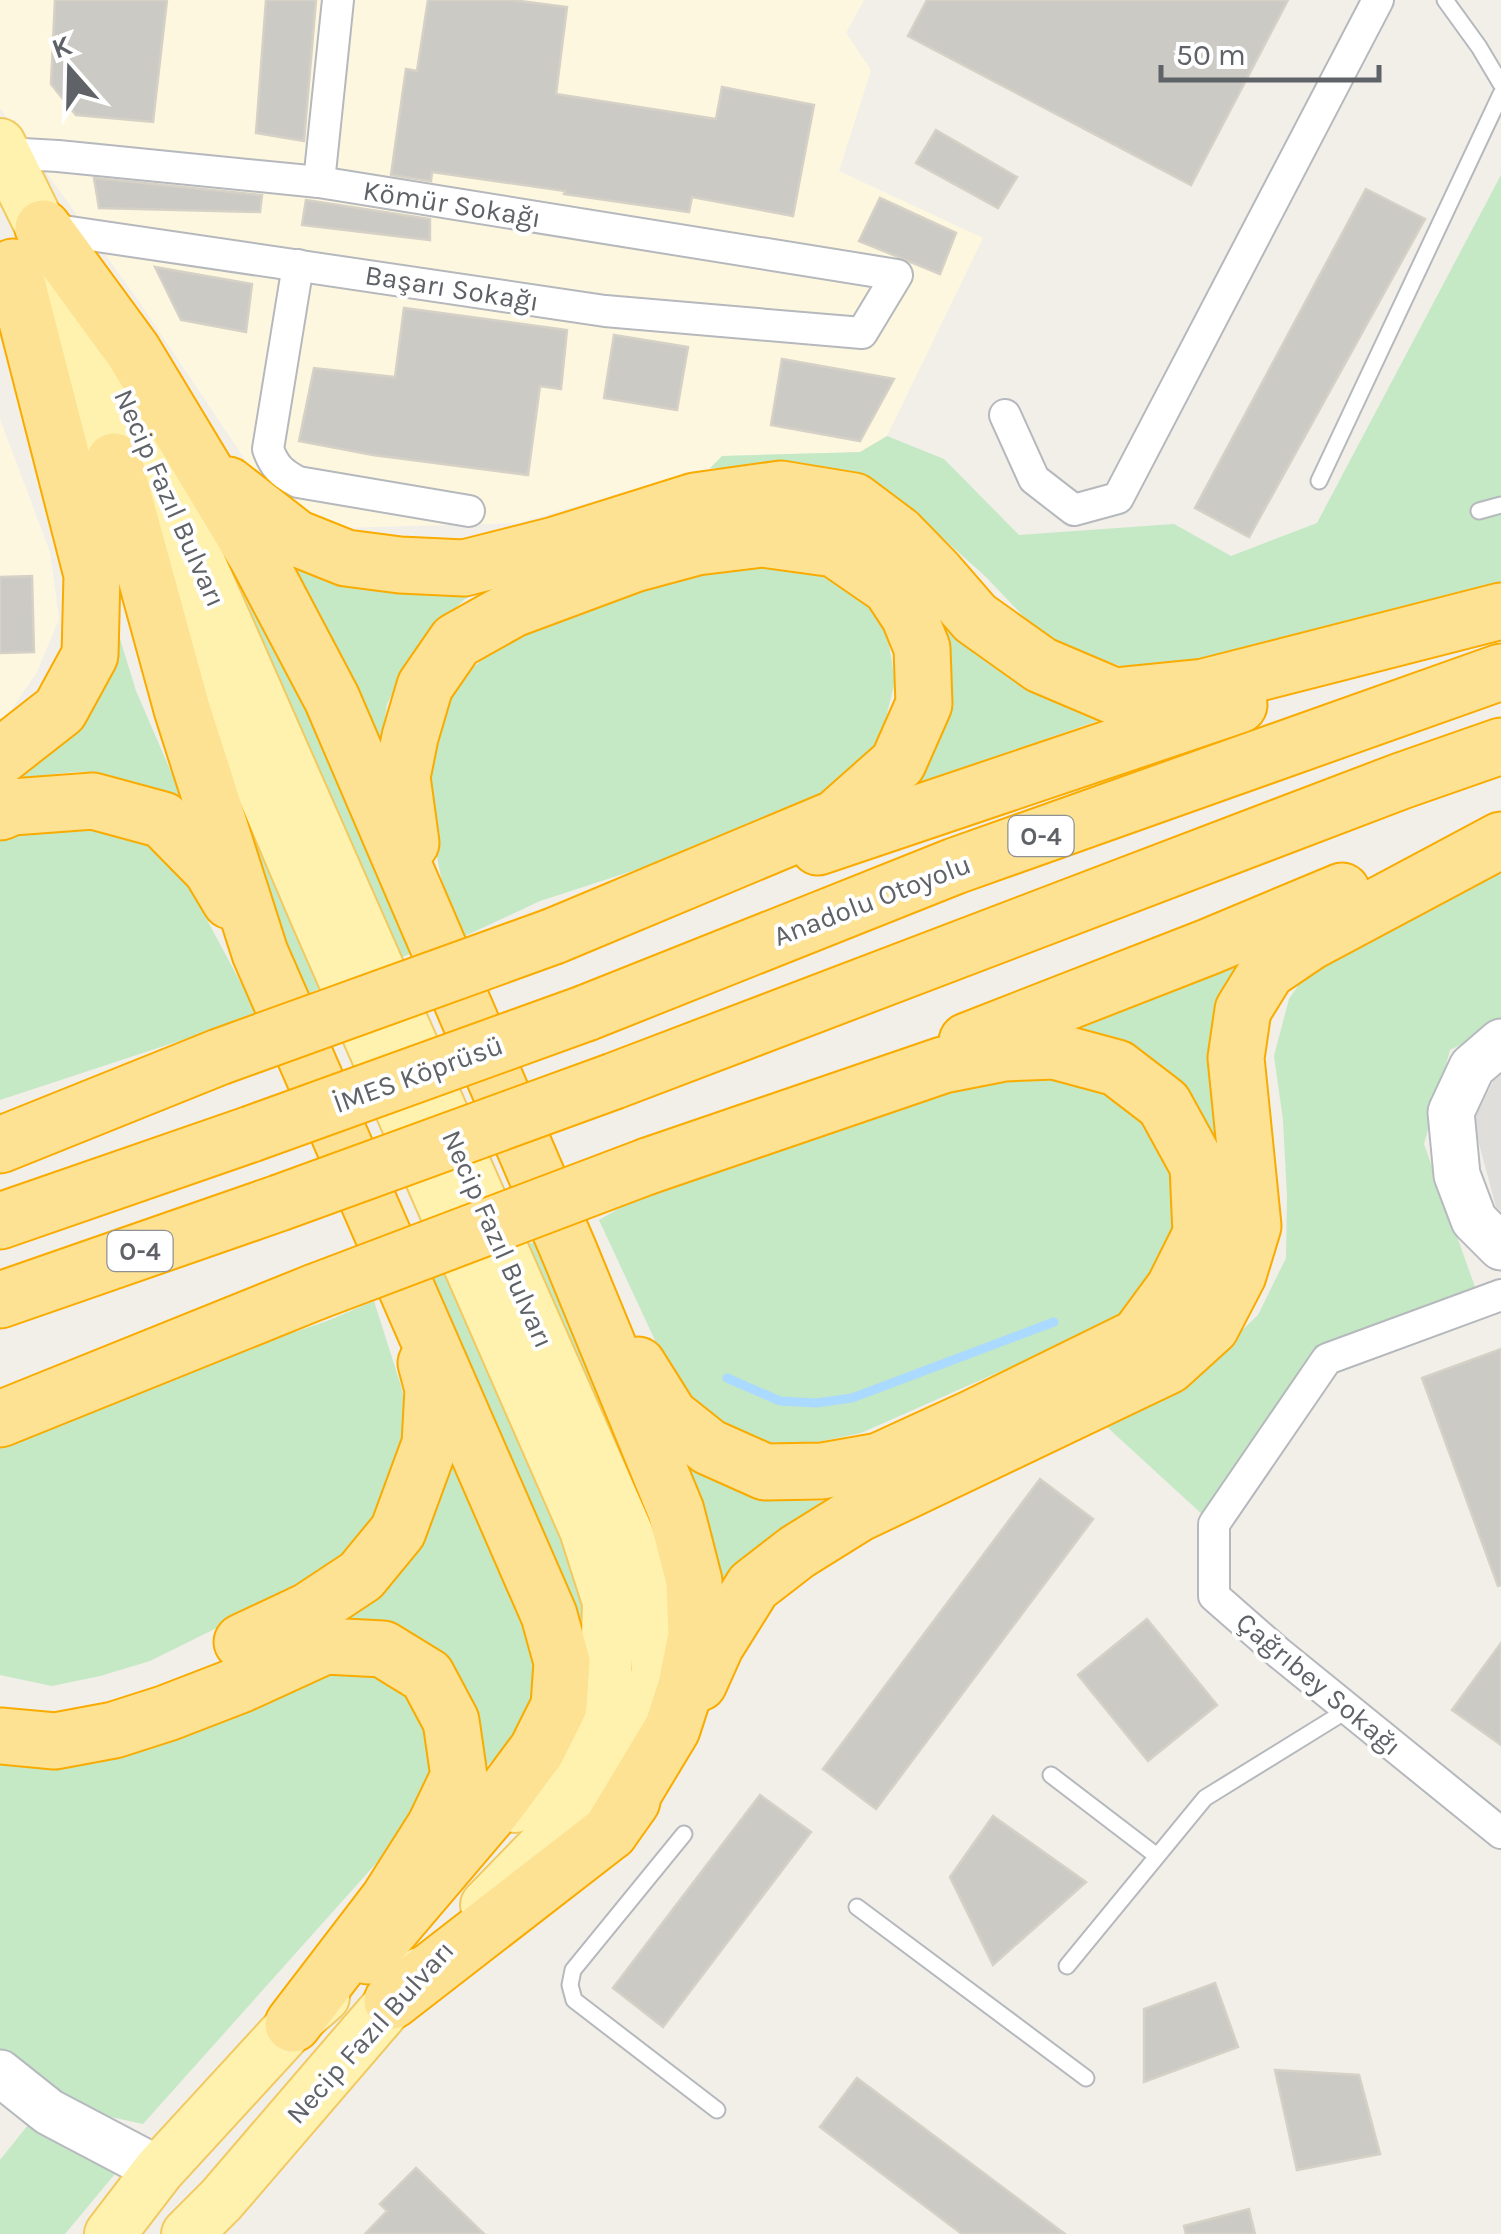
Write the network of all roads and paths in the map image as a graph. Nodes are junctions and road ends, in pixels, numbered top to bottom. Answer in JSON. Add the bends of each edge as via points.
{"nodes":[{"id":1,"x":338,"y":0,"type":"edge"},
{"id":2,"x":1378,"y":0,"type":"edge"},
{"id":3,"x":1445,"y":0,"type":"edge"},
{"id":4,"x":1501,"y":84,"type":"edge"},
{"id":5,"x":1501,"y":94,"type":"edge"},
{"id":6,"x":2,"y":149,"type":"edge"},
{"id":7,"x":318,"y":182,"type":"junction"},
{"id":8,"x":19,"y":247,"type":"edge"},
{"id":9,"x":298,"y":264,"type":"junction"},
{"id":10,"x":862,"y":333,"type":"joint"},
{"id":11,"x":133,"y":352,"type":"junction"},
{"id":12,"x":1005,"y":416,"type":"dead end"},
{"id":13,"x":114,"y":461,"type":"junction"},
{"id":14,"x":1319,"y":481,"type":"dead end"},
{"id":15,"x":1501,"y":504,"type":"edge"},
{"id":16,"x":468,"y":510,"type":"dead end"},
{"id":17,"x":1479,"y":512,"type":"dead end"},
{"id":18,"x":1501,"y":614,"type":"edge"},
{"id":19,"x":1501,"y":672,"type":"edge"},
{"id":20,"x":1501,"y":746,"type":"edge"},
{"id":21,"x":0,"y":757,"type":"edge"},
{"id":22,"x":0,"y":812,"type":"edge"},
{"id":23,"x":1501,"y":825,"type":"edge"},
{"id":24,"x":1501,"y":840,"type":"edge"},
{"id":25,"x":425,"y":919,"type":"junction"},
{"id":26,"x":554,"y":936,"type":"junction"},
{"id":27,"x":260,"y":952,"type":"junction"},
{"id":28,"x":586,"y":1013,"type":"joint"},
{"id":29,"x":1501,"y":1042,"type":"edge"},
{"id":30,"x":219,"y":1057,"type":"junction"},
{"id":31,"x":0,"y":1126,"type":"edge"},
{"id":32,"x":0,"y":1145,"type":"edge"},
{"id":33,"x":648,"y":1166,"type":"junction"},
{"id":34,"x":0,"y":1221,"type":"edge"},
{"id":35,"x":1501,"y":1247,"type":"edge"},
{"id":36,"x":569,"y":1252,"type":"junction"},
{"id":37,"x":402,"y":1278,"type":"junction"},
{"id":38,"x":315,"y":1292,"type":"junction"},
{"id":39,"x":1501,"y":1295,"type":"edge"},
{"id":40,"x":0,"y":1300,"type":"edge"},
{"id":41,"x":0,"y":1394,"type":"edge"},
{"id":42,"x":0,"y":1419,"type":"edge"},
{"id":43,"x":0,"y":1698,"type":"edge"},
{"id":44,"x":1348,"y":1709,"type":"junction"},
{"id":45,"x":0,"y":1736,"type":"edge"},
{"id":46,"x":1051,"y":1776,"type":"dead end"},
{"id":47,"x":610,"y":1832,"type":"junction"},
{"id":48,"x":1501,"y":1833,"type":"edge"},
{"id":49,"x":684,"y":1834,"type":"dead end"},
{"id":50,"x":1157,"y":1856,"type":"junction"},
{"id":51,"x":857,"y":1906,"type":"dead end"},
{"id":52,"x":1067,"y":1966,"type":"dead end"},
{"id":53,"x":380,"y":1979,"type":"junction"},
{"id":54,"x":293,"y":2024,"type":"junction"},
{"id":55,"x":0,"y":2074,"type":"edge"},
{"id":56,"x":1086,"y":2078,"type":"dead end"},
{"id":57,"x":717,"y":2110,"type":"dead end"},
{"id":58,"x":158,"y":2170,"type":"junction"},
{"id":59,"x":213,"y":2223,"type":"edge"},
{"id":60,"x":110,"y":2234,"type":"edge"}],
"edges":[{"from":1,"to":7,"type":"street"},
{"from":2,"to":12,"type":"street","via":[[1118,498],[1074,510],[1034,480]]},
{"from":3,"to":4,"type":"lane"},
{"from":5,"to":14,"type":"lane"},
{"from":6,"to":7,"type":"street","name":"Kömür Sokağı"},
{"from":6,"to":8,"type":"main road","name":"Necip Fazıl Bulvarı"},
{"from":7,"to":10,"type":"street","name":"Kömür Sokağı","via":[[897,276]]},
{"from":8,"to":9,"type":"street","name":"Başarı Sokağı"},
{"from":8,"to":11,"type":"highway"},
{"from":8,"to":13,"type":"main road","name":"Necip Fazıl Bulvarı"},
{"from":8,"to":21,"type":"highway","via":[[92,575],[90,656],[60,710]]},
{"from":8,"to":53,"type":"main road","name":"Necip Fazıl Bulvarı","via":[[148,444],[628,1532],[653,1612],[656,1672],[644,1716],[598,1790]]},
{"from":9,"to":10,"type":"street","name":"Başarı Sokağı","via":[[605,311]]},
{"from":9,"to":16,"type":"street","via":[[268,449],[273,464],[298,482]]},
{"from":11,"to":18,"type":"highway","via":[[218,478],[296,538],[346,558],[464,568],[695,501],[781,489],[854,501],[898,534],[974,618],[1040,665],[1114,696],[1204,686]]},
{"from":11,"to":25,"type":"highway","via":[[256,555],[332,699]]},
{"from":13,"to":27,"type":"highway","via":[[182,710]]},
{"from":13,"to":53,"type":"main road","name":"Necip Fazıl Bulvarı","via":[[585,1530],[608,1602],[598,1712]]},
{"from":15,"to":17,"type":"lane"},
{"from":18,"to":26,"type":"highway"},
{"from":19,"to":28,"type":"highway","name":"Anadolu Otoyolu","number":"O-4","via":[[955,866]]},
{"from":20,"to":40,"type":"highway","number":"O-4","bridge":true,"via":[[614,1082]]},
{"from":22,"to":27,"type":"highway","via":[[93,802],[162,820],[211,868]]},
{"from":23,"to":33,"type":"highway"},
{"from":24,"to":47,"type":"highway","via":[[1267,970],[1243,1010],[1236,1058],[1253,1226],[1238,1276],[1211,1327],[1168,1366],[858,1514],[753,1586],[716,1645],[674,1739]]},
{"from":25,"to":26,"type":"highway","via":[[402,777],[425,686],[456,642],[513,608],[697,547],[762,540],[835,549],[890,588],[922,648],[924,704],[898,762],[836,818]]},
{"from":25,"to":36,"type":"highway"},
{"from":26,"to":30,"type":"highway","bridge":true},
{"from":27,"to":37,"type":"highway"},
{"from":28,"to":34,"type":"highway","name":"İMES Köprüsü","number":"O-4","bridge":true},
{"from":29,"to":35,"type":"main road","via":[[1472,1067],[1451,1112],[1457,1174],[1474,1220]]},
{"from":30,"to":31,"type":"highway"},
{"from":30,"to":32,"type":"highway"},
{"from":33,"to":36,"type":"highway","via":[[943,1065],[1004,1052],[1054,1051],[1116,1068],[1164,1104],[1198,1166],[1201,1234],[1174,1288],[1138,1336],[879,1461],[822,1472],[765,1472],[709,1447],[670,1416]]},
{"from":33,"to":38,"type":"highway","bridge":true},
{"from":36,"to":47,"type":"highway","via":[[676,1511],[694,1581],[696,1635],[672,1728]]},
{"from":37,"to":43,"type":"highway","via":[[433,1389],[430,1444],[398,1531],[361,1576],[308,1611],[130,1690],[50,1704]]},
{"from":37,"to":53,"type":"highway","via":[[549,1615],[562,1662],[559,1706],[537,1750]]},
{"from":38,"to":41,"type":"highway"},
{"from":38,"to":42,"type":"highway"},
{"from":39,"to":44,"type":"street","name":"Çağrıbey Sokağı","via":[[1326,1359],[1214,1524],[1214,1596]]},
{"from":44,"to":48,"type":"street","name":"Çağrıbey Sokağı"},
{"from":44,"to":50,"type":"lane","via":[[1205,1798]]},
{"from":45,"to":54,"type":"highway","via":[[54,1741],[114,1730],[325,1646],[383,1649],[427,1676],[451,1721],[459,1776],[388,1900]]},
{"from":46,"to":50,"type":"lane"},
{"from":47,"to":53,"type":"highway"},
{"from":49,"to":57,"type":"lane","via":[[573,1970],[570,1985],[574,2000]]},
{"from":50,"to":52,"type":"lane"},
{"from":51,"to":56,"type":"lane"},
{"from":53,"to":54,"type":"main road","name":"Necip Fazıl Bulvarı"},
{"from":53,"to":59,"type":"main road","name":"Necip Fazıl Bulvarı"},
{"from":54,"to":58,"type":"main road","name":"Necip Fazıl Bulvarı"},
{"from":55,"to":58,"type":"main road","via":[[49,2112]]},
{"from":58,"to":60,"type":"main road","name":"Necip Fazıl Bulvarı"}]}
